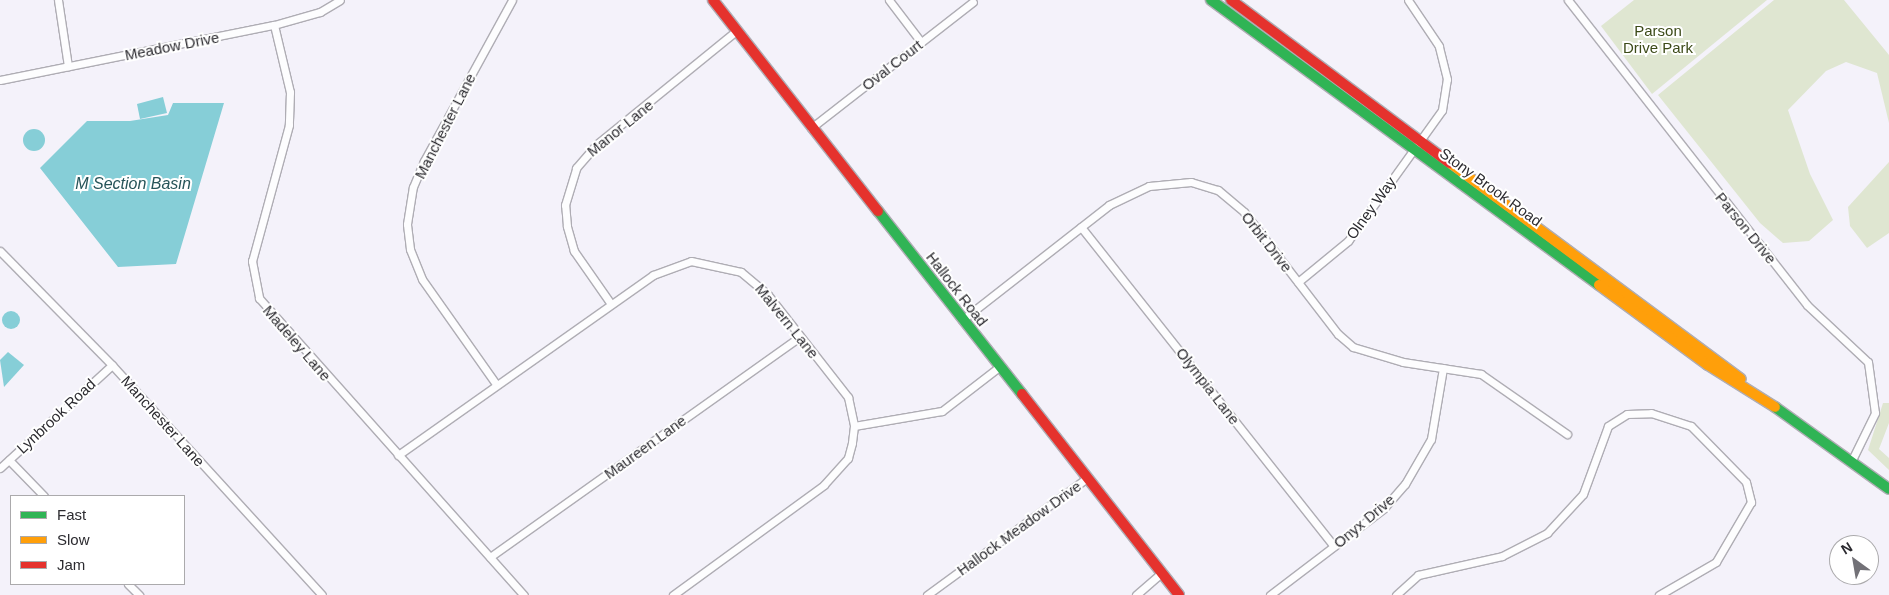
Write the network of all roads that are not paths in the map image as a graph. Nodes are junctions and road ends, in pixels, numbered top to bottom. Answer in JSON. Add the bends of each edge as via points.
{"nodes":[{"id":1,"x":58,"y":0,"type":"edge"},
{"id":2,"x":340,"y":0,"type":"edge"},
{"id":3,"x":512,"y":0,"type":"edge"},
{"id":4,"x":713,"y":0,"type":"edge"},
{"id":5,"x":889,"y":0,"type":"edge"},
{"id":6,"x":1211,"y":0,"type":"edge"},
{"id":7,"x":1231,"y":0,"type":"edge"},
{"id":8,"x":1408,"y":0,"type":"edge"},
{"id":9,"x":1568,"y":0,"type":"edge"},
{"id":10,"x":972,"y":2,"type":"dead end"},
{"id":11,"x":1242,"y":9,"type":"junction"},
{"id":12,"x":1236,"y":18,"type":"junction"},
{"id":13,"x":274,"y":26,"type":"junction"},
{"id":14,"x":735,"y":32,"type":"junction"},
{"id":15,"x":921,"y":42,"type":"junction"},
{"id":16,"x":68,"y":66,"type":"junction"},
{"id":17,"x":0,"y":80,"type":"edge"},
{"id":18,"x":811,"y":128,"type":"junction"},
{"id":19,"x":1421,"y":140,"type":"junction"},
{"id":20,"x":1414,"y":149,"type":"junction"},
{"id":21,"x":1081,"y":227,"type":"junction"},
{"id":22,"x":1568,"y":247,"type":"junction"},
{"id":23,"x":2,"y":256,"type":"edge"},
{"id":24,"x":1561,"y":257,"type":"junction"},
{"id":25,"x":1298,"y":282,"type":"junction"},
{"id":26,"x":611,"y":304,"type":"junction"},
{"id":27,"x":962,"y":320,"type":"junction"},
{"id":28,"x":799,"y":337,"type":"junction"},
{"id":29,"x":112,"y":365,"type":"junction"},
{"id":30,"x":998,"y":367,"type":"junction"},
{"id":31,"x":1443,"y":368,"type":"junction"},
{"id":32,"x":496,"y":384,"type":"junction"},
{"id":33,"x":1756,"y":393,"type":"junction"},
{"id":34,"x":854,"y":426,"type":"junction"},
{"id":35,"x":1567,"y":434,"type":"dead end"},
{"id":36,"x":398,"y":455,"type":"junction"},
{"id":37,"x":9,"y":460,"type":"junction"},
{"id":38,"x":1851,"y":462,"type":"junction"},
{"id":39,"x":0,"y":468,"type":"edge"},
{"id":40,"x":1087,"y":478,"type":"junction"},
{"id":41,"x":1889,"y":489,"type":"edge"},
{"id":42,"x":43,"y":495,"type":"edge"},
{"id":43,"x":1334,"y":546,"type":"junction"},
{"id":44,"x":490,"y":558,"type":"junction"},
{"id":45,"x":1161,"y":573,"type":"junction"},
{"id":46,"x":129,"y":585,"type":"edge"},
{"id":47,"x":683,"y":592,"type":"edge"},
{"id":48,"x":139,"y":595,"type":"edge"},
{"id":49,"x":322,"y":595,"type":"edge"},
{"id":50,"x":524,"y":595,"type":"edge"},
{"id":51,"x":673,"y":595,"type":"edge"},
{"id":52,"x":926,"y":595,"type":"edge"},
{"id":53,"x":1136,"y":595,"type":"edge"},
{"id":54,"x":1178,"y":595,"type":"edge"},
{"id":55,"x":1270,"y":595,"type":"edge"},
{"id":56,"x":1396,"y":595,"type":"edge"},
{"id":57,"x":1659,"y":595,"type":"edge"}],
"edges":[{"from":1,"to":16,"type":"street"},
{"from":2,"to":13,"type":"street","name":"Meadow Drive","via":[[320,12]]},
{"from":3,"to":32,"type":"street","name":"Manchester Lane","via":[[424,161],[414,187],[407,224],[410,250],[422,279]]},
{"from":4,"to":14,"type":"main road","name":"Hallock Road"},
{"from":5,"to":15,"type":"street"},
{"from":6,"to":12,"type":"main road","name":"Stony Brook Road"},
{"from":7,"to":11,"type":"main road","name":"Stony Brook Road"},
{"from":8,"to":19,"type":"street","name":"Olney Way","via":[[1440,46],[1447,79],[1442,110]]},
{"from":9,"to":38,"type":"street","name":"Parson Drive","via":[[1813,313],[1859,350],[1868,362],[1875,413]]},
{"from":10,"to":15,"type":"street","name":"Oval Court"},
{"from":11,"to":12,"type":"main road"},
{"from":11,"to":19,"type":"main road","name":"Stony Brook Road"},
{"from":12,"to":20,"type":"main road","name":"Stony Brook Road"},
{"from":13,"to":16,"type":"street","name":"Meadow Drive"},
{"from":13,"to":36,"type":"street","name":"Madeley Lane","via":[[290,92],[288,125],[252,261],[254,287],[280,324]]},
{"from":14,"to":18,"type":"main road","name":"Hallock Road"},
{"from":14,"to":26,"type":"street","name":"Manor Lane","via":[[597,144],[576,168],[565,205],[567,226],[574,251]]},
{"from":15,"to":18,"type":"street","name":"Oval Court"},
{"from":16,"to":17,"type":"street","name":"Meadow Drive"},
{"from":18,"to":27,"type":"main road","name":"Hallock Road"},
{"from":19,"to":20,"type":"street","name":"Olney Way"},
{"from":19,"to":22,"type":"main road","name":"Stony Brook Road"},
{"from":20,"to":24,"type":"main road","name":"Stony Brook Road"},
{"from":20,"to":25,"type":"street","name":"Olney Way","via":[[1348,241]]},
{"from":21,"to":25,"type":"street","name":"Orbit Drive","via":[[1109,205],[1149,186],[1183,181],[1206,185],[1244,212]]},
{"from":21,"to":27,"type":"street","name":"Orbit Drive"},
{"from":21,"to":43,"type":"street","name":"Olympia Lane"},
{"from":22,"to":24,"type":"main road"},
{"from":22,"to":33,"type":"main road","name":"Stony Brook Road","via":[[1715,356]]},
{"from":23,"to":29,"type":"street","name":"Manchester Lane"},
{"from":24,"to":33,"type":"main road","name":"Stony Brook Road","via":[[1708,365]]},
{"from":25,"to":31,"type":"street","name":"Orbit Drive","via":[[1353,347]]},
{"from":26,"to":28,"type":"street","name":"Malvern Lane","via":[[673,264],[701,260],[730,267],[756,281]]},
{"from":26,"to":32,"type":"street","name":"Malvern Lane"},
{"from":27,"to":30,"type":"main road","name":"Hallock Road"},
{"from":28,"to":34,"type":"street","name":"Malvern Lane","via":[[848,397]]},
{"from":28,"to":44,"type":"street","name":"Maureen Lane"},
{"from":29,"to":37,"type":"street","name":"Lynbrook Road"},
{"from":29,"to":49,"type":"street","name":"Manchester Lane"},
{"from":30,"to":34,"type":"street","via":[[942,411]]},
{"from":30,"to":40,"type":"main road","name":"Hallock Road"},
{"from":31,"to":35,"type":"street","name":"Orbit Drive","via":[[1489,377]]},
{"from":31,"to":43,"type":"street","name":"Onyx Drive","via":[[1437,420],[1414,472],[1384,508]]},
{"from":32,"to":36,"type":"street","name":"Malvern Lane"},
{"from":33,"to":38,"type":"main road","name":"Stony Brook Road"},
{"from":34,"to":47,"type":"street","name":"Malvern Lane","via":[[848,458],[824,485]]},
{"from":36,"to":44,"type":"street","name":"Madeley Lane"},
{"from":37,"to":39,"type":"street","name":"Lynbrook Road"},
{"from":37,"to":42,"type":"street"},
{"from":38,"to":41,"type":"main road","name":"Stony Brook Road"},
{"from":40,"to":45,"type":"main road","name":"Hallock Road"},
{"from":40,"to":52,"type":"street","name":"Hallock Meadow Drive"},
{"from":43,"to":55,"type":"street","name":"Onyx Drive"},
{"from":44,"to":50,"type":"street","name":"Madeley Lane"},
{"from":45,"to":53,"type":"street"},
{"from":45,"to":54,"type":"main road","name":"Hallock Road"},
{"from":46,"to":48,"type":"street"},
{"from":47,"to":51,"type":"street","name":"Malvern Lane"},
{"from":56,"to":57,"type":"street","via":[[1418,575],[1502,556],[1546,533],[1583,494],[1608,426],[1626,414],[1651,412],[1691,426],[1746,482],[1751,502],[1716,562]]}]}
